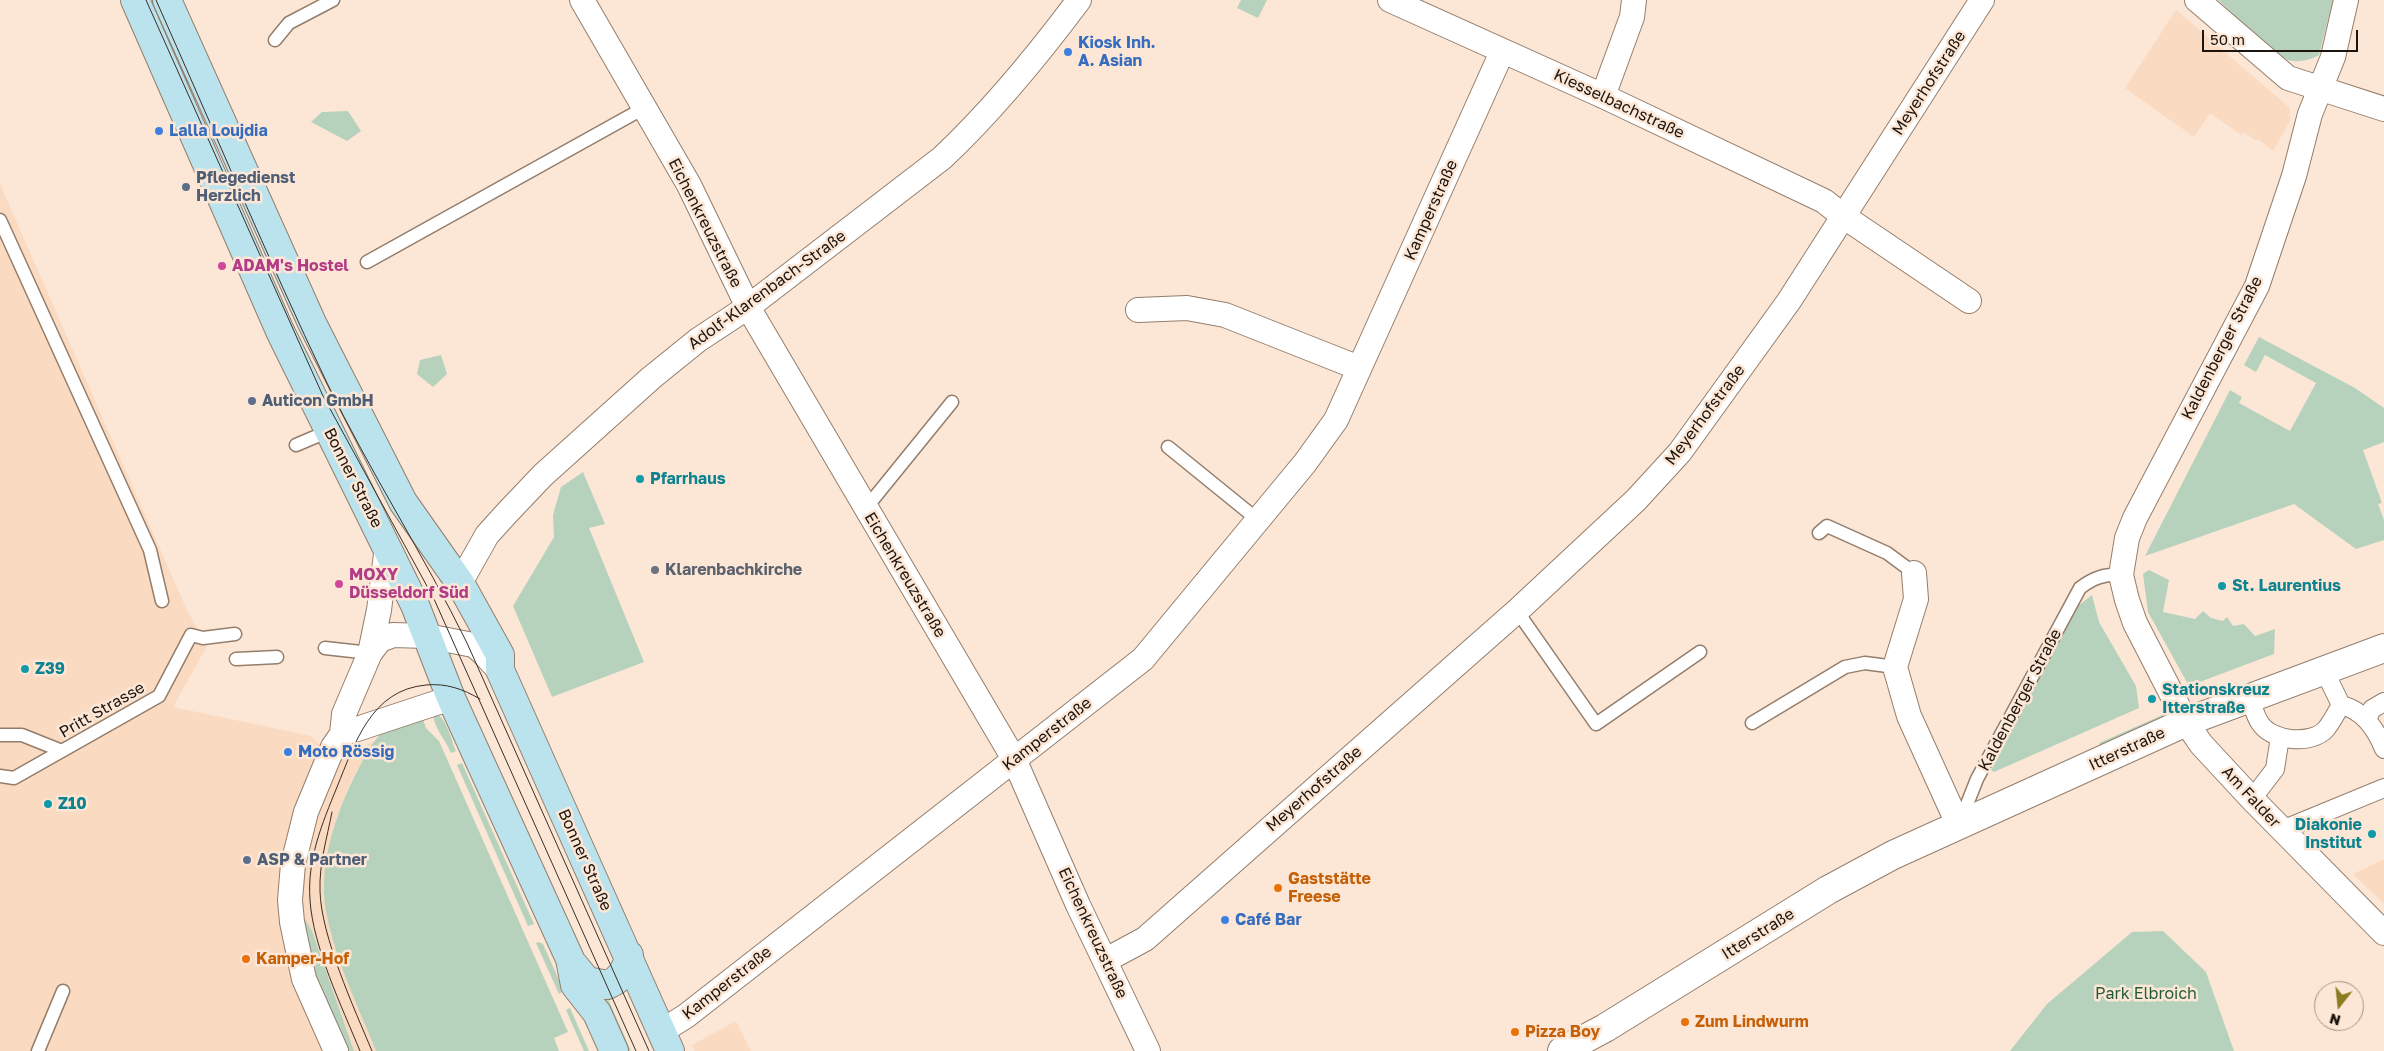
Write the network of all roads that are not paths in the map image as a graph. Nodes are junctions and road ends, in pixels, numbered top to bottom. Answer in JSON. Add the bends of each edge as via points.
{"nodes":[{"id":1,"x":135,"y":0,"type":"edge"},
{"id":2,"x":167,"y":0,"type":"edge"},
{"id":3,"x":334,"y":0,"type":"edge"},
{"id":4,"x":582,"y":0,"type":"edge"},
{"id":5,"x":1079,"y":0,"type":"edge"},
{"id":6,"x":1390,"y":0,"type":"edge"},
{"id":7,"x":1634,"y":0,"type":"edge"},
{"id":8,"x":1982,"y":0,"type":"edge"},
{"id":9,"x":2198,"y":0,"type":"edge"},
{"id":10,"x":2346,"y":0,"type":"edge"},
{"id":11,"x":275,"y":40,"type":"dead end"},
{"id":12,"x":1502,"y":52,"type":"junction"},
{"id":13,"x":2320,"y":88,"type":"junction"},
{"id":14,"x":1603,"y":96,"type":"junction"},
{"id":15,"x":644,"y":108,"type":"junction"},
{"id":16,"x":2384,"y":109,"type":"edge"},
{"id":17,"x":1843,"y":216,"type":"junction"},
{"id":18,"x":0,"y":220,"type":"edge"},
{"id":19,"x":367,"y":262,"type":"dead end"},
{"id":20,"x":1970,"y":301,"type":"dead end"},
{"id":21,"x":748,"y":308,"type":"junction"},
{"id":22,"x":1138,"y":310,"type":"dead end"},
{"id":23,"x":1359,"y":368,"type":"junction"},
{"id":24,"x":952,"y":402,"type":"dead end"},
{"id":25,"x":329,"y":431,"type":"junction"},
{"id":26,"x":296,"y":446,"type":"dead end"},
{"id":27,"x":1168,"y":447,"type":"dead end"},
{"id":28,"x":866,"y":508,"type":"junction"},
{"id":29,"x":1258,"y":520,"type":"junction"},
{"id":30,"x":1818,"y":533,"type":"dead end"},
{"id":31,"x":387,"y":546,"type":"junction"},
{"id":32,"x":1914,"y":573,"type":"joint"},
{"id":33,"x":2121,"y":575,"type":"junction"},
{"id":34,"x":460,"y":583,"type":"junction"},
{"id":35,"x":162,"y":601,"type":"dead end"},
{"id":36,"x":1517,"y":611,"type":"junction"},
{"id":37,"x":235,"y":634,"type":"dead end"},
{"id":38,"x":427,"y":636,"type":"junction"},
{"id":39,"x":325,"y":648,"type":"dead end"},
{"id":40,"x":2384,"y":648,"type":"edge"},
{"id":41,"x":1700,"y":652,"type":"dead end"},
{"id":42,"x":370,"y":653,"type":"junction"},
{"id":43,"x":277,"y":656,"type":"dead end"},
{"id":44,"x":236,"y":659,"type":"dead end"},
{"id":45,"x":1895,"y":668,"type":"junction"},
{"id":46,"x":500,"y":670,"type":"junction"},
{"id":47,"x":2324,"y":670,"type":"junction"},
{"id":48,"x":451,"y":698,"type":"junction"},
{"id":49,"x":2250,"y":698,"type":"junction"},
{"id":50,"x":2384,"y":702,"type":"edge"},
{"id":51,"x":2340,"y":705,"type":"junction"},
{"id":52,"x":2367,"y":719,"type":"junction"},
{"id":53,"x":2186,"y":722,"type":"junction"},
{"id":54,"x":1752,"y":723,"type":"dead end"},
{"id":55,"x":342,"y":734,"type":"junction"},
{"id":56,"x":0,"y":735,"type":"edge"},
{"id":57,"x":2280,"y":737,"type":"junction"},
{"id":58,"x":2384,"y":749,"type":"edge"},
{"id":59,"x":62,"y":752,"type":"junction"},
{"id":60,"x":1014,"y":759,"type":"junction"},
{"id":61,"x":0,"y":776,"type":"edge"},
{"id":62,"x":2384,"y":788,"type":"edge"},
{"id":63,"x":2252,"y":799,"type":"junction"},
{"id":64,"x":1958,"y":826,"type":"junction"},
{"id":65,"x":2282,"y":830,"type":"junction"},
{"id":66,"x":2384,"y":933,"type":"edge"},
{"id":67,"x":629,"y":955,"type":"junction"},
{"id":68,"x":570,"y":959,"type":"junction"},
{"id":69,"x":1106,"y":960,"type":"junction"},
{"id":70,"x":63,"y":991,"type":"dead end"},
{"id":71,"x":666,"y":1041,"type":"edge"},
{"id":72,"x":38,"y":1051,"type":"edge"},
{"id":73,"x":335,"y":1051,"type":"edge"},
{"id":74,"x":614,"y":1051,"type":"edge"},
{"id":75,"x":1148,"y":1051,"type":"edge"},
{"id":76,"x":1562,"y":1051,"type":"edge"}],
"edges":[{"from":1,"to":25,"type":"main road","name":"Bonner Straße","via":[[280,331]]},
{"from":2,"to":34,"type":"main road","name":"Bonner Straße","via":[[312,322],[403,502]]},
{"from":3,"to":11,"type":"lane","via":[[289,23]]},
{"from":4,"to":15,"type":"street","name":"Eichenkreuzstraße"},
{"from":5,"to":21,"type":"street","name":"Adolf-Klarenbach-Straße","via":[[973,128],[942,158]]},
{"from":6,"to":12,"type":"street","name":"Kiesselbachstraße"},
{"from":7,"to":14,"type":"street","via":[[1632,17]]},
{"from":8,"to":17,"type":"street","name":"Meyerhofstraße"},
{"from":9,"to":13,"type":"street","via":[[2288,78]]},
{"from":10,"to":13,"type":"street","name":"Kaldenberger Straße","via":[[2333,57]]},
{"from":12,"to":14,"type":"street","name":"Kiesselbachstraße"},
{"from":12,"to":23,"type":"street","name":"Kamperstraße"},
{"from":13,"to":16,"type":"street"},
{"from":13,"to":33,"type":"street","name":"Kaldenberger Straße","via":[[2257,286],[2135,518],[2127,538]]},
{"from":14,"to":17,"type":"street","name":"Kiesselbachstraße","via":[[1824,200]]},
{"from":15,"to":19,"type":"lane"},
{"from":15,"to":21,"type":"street","name":"Eichenkreuzstraße","via":[[688,185]]},
{"from":17,"to":20,"type":"street"},
{"from":17,"to":36,"type":"street","name":"Meyerhofstraße","via":[[1789,301],[1680,452],[1636,500]]},
{"from":18,"to":35,"type":"lane","via":[[150,550]]},
{"from":21,"to":28,"type":"street","name":"Eichenkreuzstraße"},
{"from":21,"to":34,"type":"street","name":"Adolf-Klarenbach-Straße","via":[[698,340],[651,378],[544,475],[487,535]]},
{"from":22,"to":23,"type":"street","via":[[1187,308],[1224,315]]},
{"from":23,"to":29,"type":"street","name":"Kamperstraße","via":[[1336,420]]},
{"from":24,"to":28,"type":"lane"},
{"from":25,"to":26,"type":"lane"},
{"from":25,"to":31,"type":"main road","name":"Bonner Straße"},
{"from":27,"to":29,"type":"lane"},
{"from":28,"to":60,"type":"street","name":"Eichenkreuzstraße"},
{"from":29,"to":60,"type":"street","name":"Kamperstraße","via":[[1143,659]]},
{"from":30,"to":32,"type":"lane","via":[[1827,526],[1887,553]]},
{"from":31,"to":38,"type":"main road","name":"Bonner Straße","via":[[416,605]]},
{"from":31,"to":42,"type":"street","name":"Bonner Straße"},
{"from":32,"to":45,"type":"street","via":[[1916,599]]},
{"from":33,"to":53,"type":"street","name":"Kaldenberger Straße","via":[[2135,623]]},
{"from":33,"to":64,"type":"lane","name":"Kaldenberger Straße","via":[[2109,574],[2092,579],[2080,588],[1977,779]]},
{"from":34,"to":46,"type":"main road","name":"Bonner Straße","via":[[500,655]]},
{"from":36,"to":41,"type":"lane","via":[[1596,724]]},
{"from":36,"to":69,"type":"street","name":"Meyerhofstraße","via":[[1145,939]]},
{"from":37,"to":59,"type":"lane","name":"Pritt Strasse","via":[[203,638],[191,635],[158,696]]},
{"from":38,"to":42,"type":"street","name":"Bonner Straße","via":[[393,635],[380,640]]},
{"from":38,"to":46,"type":"street","name":"Bonner Straße","via":[[473,645]]},
{"from":38,"to":48,"type":"main road","name":"Bonner Straße"},
{"from":39,"to":42,"type":"lane"},
{"from":40,"to":47,"type":"street","name":"Itterstraße"},
{"from":42,"to":55,"type":"street","name":"Bonner Straße","via":[[344,714]]},
{"from":43,"to":44,"type":"lane"},
{"from":45,"to":54,"type":"lane","via":[[1865,664],[1845,667]]},
{"from":45,"to":64,"type":"street","via":[[1909,716]]},
{"from":46,"to":67,"type":"main road","name":"Bonner Straße"},
{"from":47,"to":49,"type":"street","name":"Itterstraße"},
{"from":47,"to":51,"type":"street"},
{"from":48,"to":55,"type":"street"},
{"from":48,"to":68,"type":"main road","name":"Bonner Straße"},
{"from":49,"to":53,"type":"street","name":"Itterstraße"},
{"from":49,"to":57,"type":"street","via":[[2259,722]]},
{"from":50,"to":52,"type":"street","via":[[2372,709]]},
{"from":51,"to":52,"type":"street"},
{"from":51,"to":57,"type":"street","via":[[2326,730],[2313,737]]},
{"from":52,"to":58,"type":"street"},
{"from":53,"to":63,"type":"street","name":"Am Falder","via":[[2200,744]]},
{"from":53,"to":64,"type":"street","name":"Itterstraße"},
{"from":55,"to":73,"type":"street","name":"Bonner Straße","via":[[333,747],[306,812],[297,845],[290,900],[304,979]]},
{"from":56,"to":59,"type":"lane","via":[[22,735]]},
{"from":57,"to":63,"type":"street","via":[[2275,768]]},
{"from":59,"to":61,"type":"lane","name":"Pritt Strasse","via":[[14,778]]},
{"from":60,"to":69,"type":"street","name":"Eichenkreuzstraße","via":[[1078,905]]},
{"from":60,"to":71,"type":"street","name":"Kamperstraße","via":[[686,1016]]},
{"from":62,"to":65,"type":"street"},
{"from":63,"to":65,"type":"street","name":"Am Falder"},
{"from":64,"to":76,"type":"street","name":"Itterstraße","via":[[1893,855],[1828,890]]},
{"from":65,"to":66,"type":"street","name":"Am Falder"},
{"from":67,"to":68,"type":"main road","via":[[622,975],[607,985],[587,981]]},
{"from":67,"to":71,"type":"main road","name":"Bonner Straße"},
{"from":68,"to":74,"type":"main road","name":"Bonner Straße","via":[[575,985],[597,1013]]},
{"from":69,"to":75,"type":"street","name":"Eichenkreuzstraße"},
{"from":70,"to":72,"type":"lane"}]}
